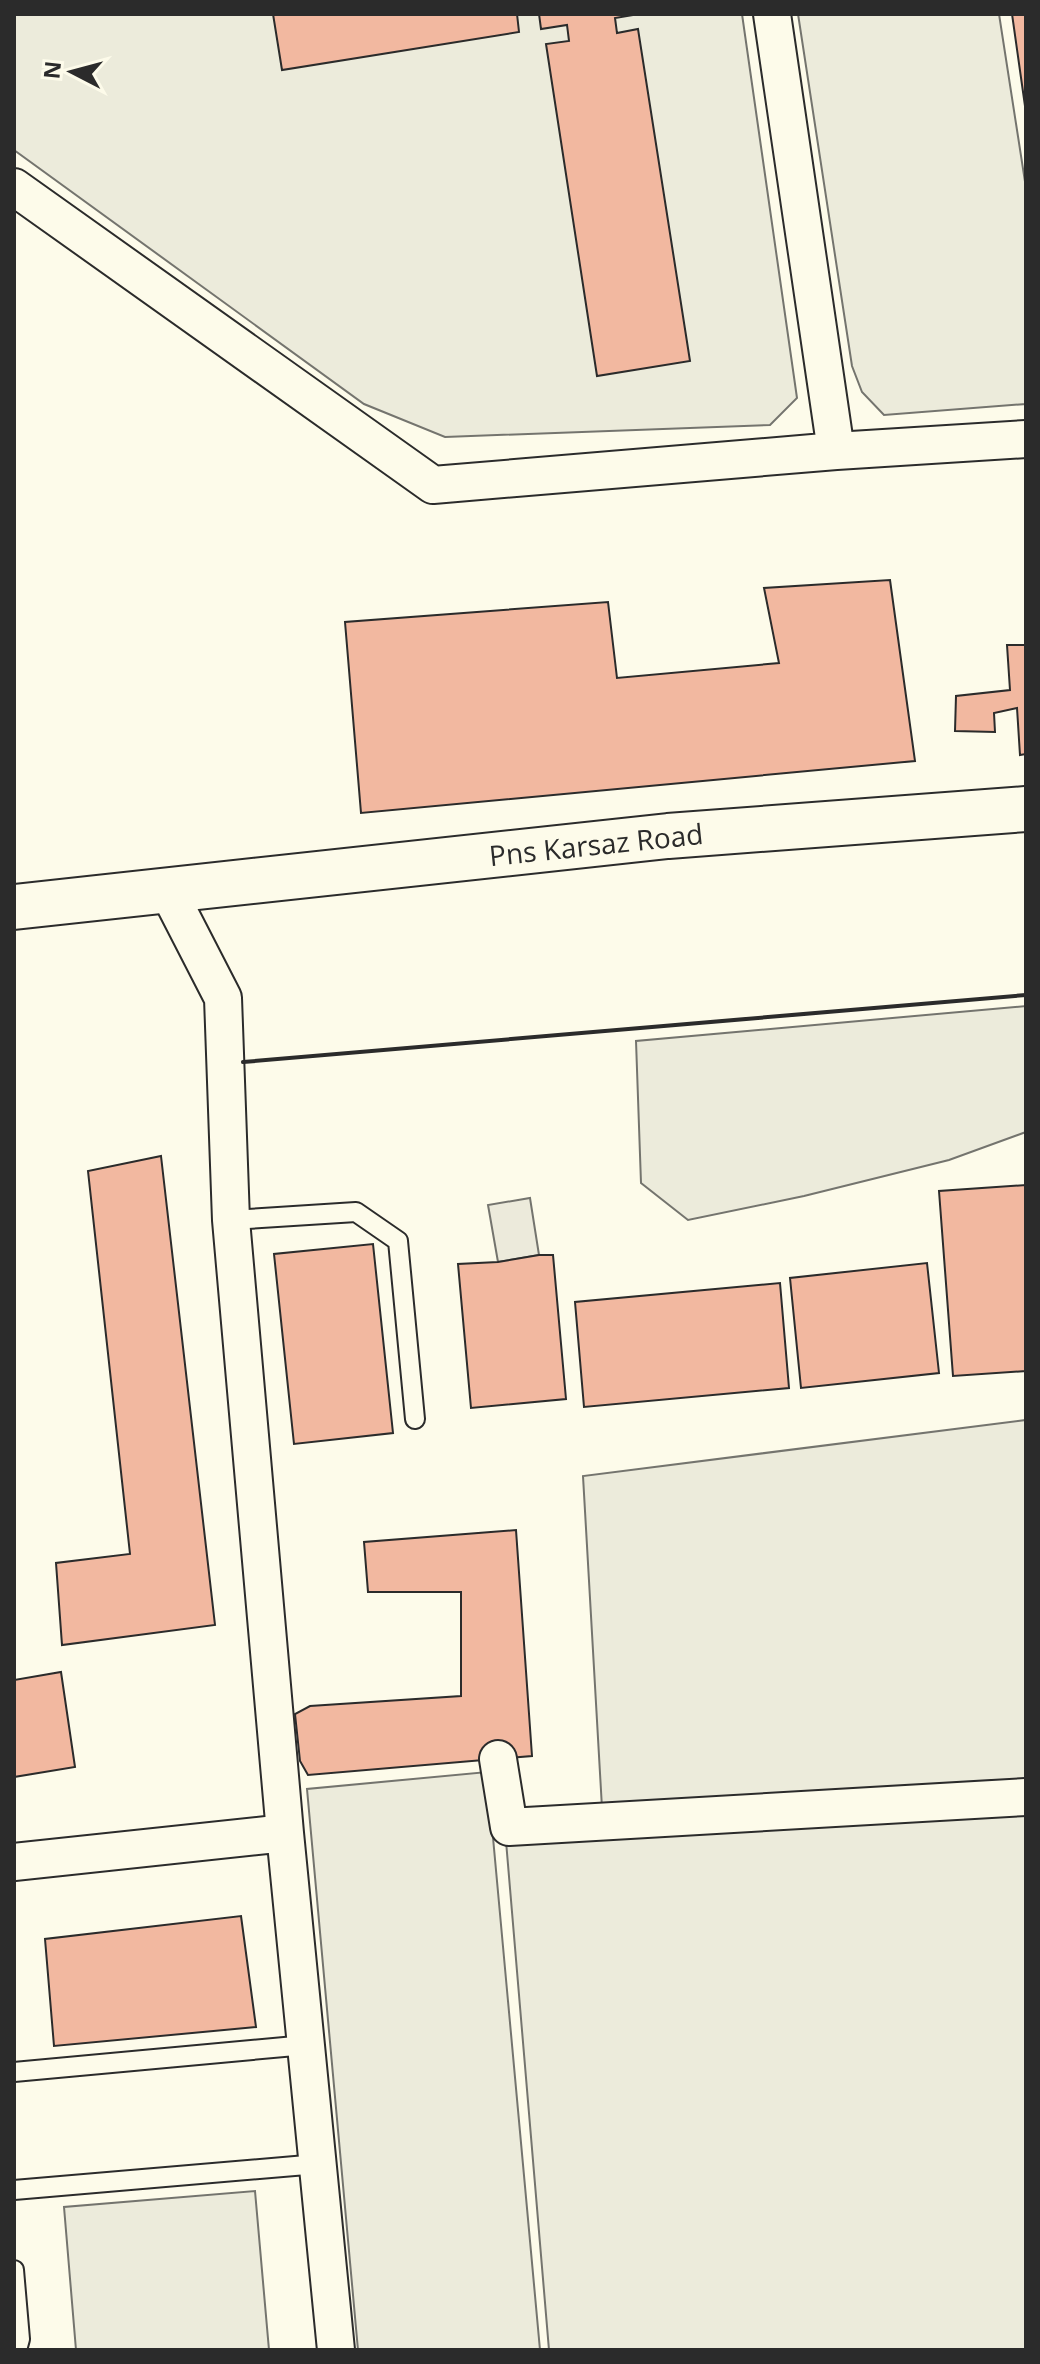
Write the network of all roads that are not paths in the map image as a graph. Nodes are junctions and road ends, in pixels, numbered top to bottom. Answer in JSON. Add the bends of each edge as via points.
{"nodes":[{"id":1,"x":772,"y":14,"type":"edge"},
{"id":2,"x":14,"y":187,"type":"edge"},
{"id":3,"x":1026,"y":439,"type":"edge"},
{"id":4,"x":836,"y":451,"type":"junction"},
{"id":5,"x":1026,"y":809,"type":"edge"},
{"id":6,"x":167,"y":889,"type":"junction"},
{"id":7,"x":14,"y":907,"type":"edge"},
{"id":8,"x":231,"y":1220,"type":"junction"},
{"id":9,"x":415,"y":1419,"type":"dead end"},
{"id":10,"x":498,"y":1759,"type":"dead end"},
{"id":11,"x":1026,"y":1797,"type":"edge"},
{"id":12,"x":285,"y":1833,"type":"junction"},
{"id":13,"x":14,"y":1862,"type":"edge"},
{"id":14,"x":306,"y":2045,"type":"junction"},
{"id":15,"x":14,"y":2072,"type":"edge"},
{"id":16,"x":318,"y":2164,"type":"junction"},
{"id":17,"x":14,"y":2190,"type":"edge"},
{"id":18,"x":14,"y":2270,"type":"edge"},
{"id":19,"x":17,"y":2350,"type":"edge"},
{"id":20,"x":336,"y":2350,"type":"edge"}],
"edges":[{"from":1,"to":4,"type":"street"},
{"from":2,"to":4,"type":"street","via":[[433,485]]},
{"from":3,"to":4,"type":"street"},
{"from":5,"to":6,"type":"street","name":"Pns Karsaz Road","via":[[668,836]]},
{"from":6,"to":7,"type":"street","name":"Pns Karsaz Road"},
{"from":6,"to":8,"type":"street","via":[[223,998]]},
{"from":8,"to":9,"type":"lane","via":[[356,1212],[398,1241]]},
{"from":8,"to":12,"type":"street"},
{"from":10,"to":11,"type":"street","via":[[509,1827]]},
{"from":12,"to":13,"type":"street"},
{"from":12,"to":14,"type":"street"},
{"from":14,"to":15,"type":"lane"},
{"from":14,"to":16,"type":"street"},
{"from":16,"to":17,"type":"lane"},
{"from":16,"to":20,"type":"street"},
{"from":18,"to":19,"type":"lane"}]}
